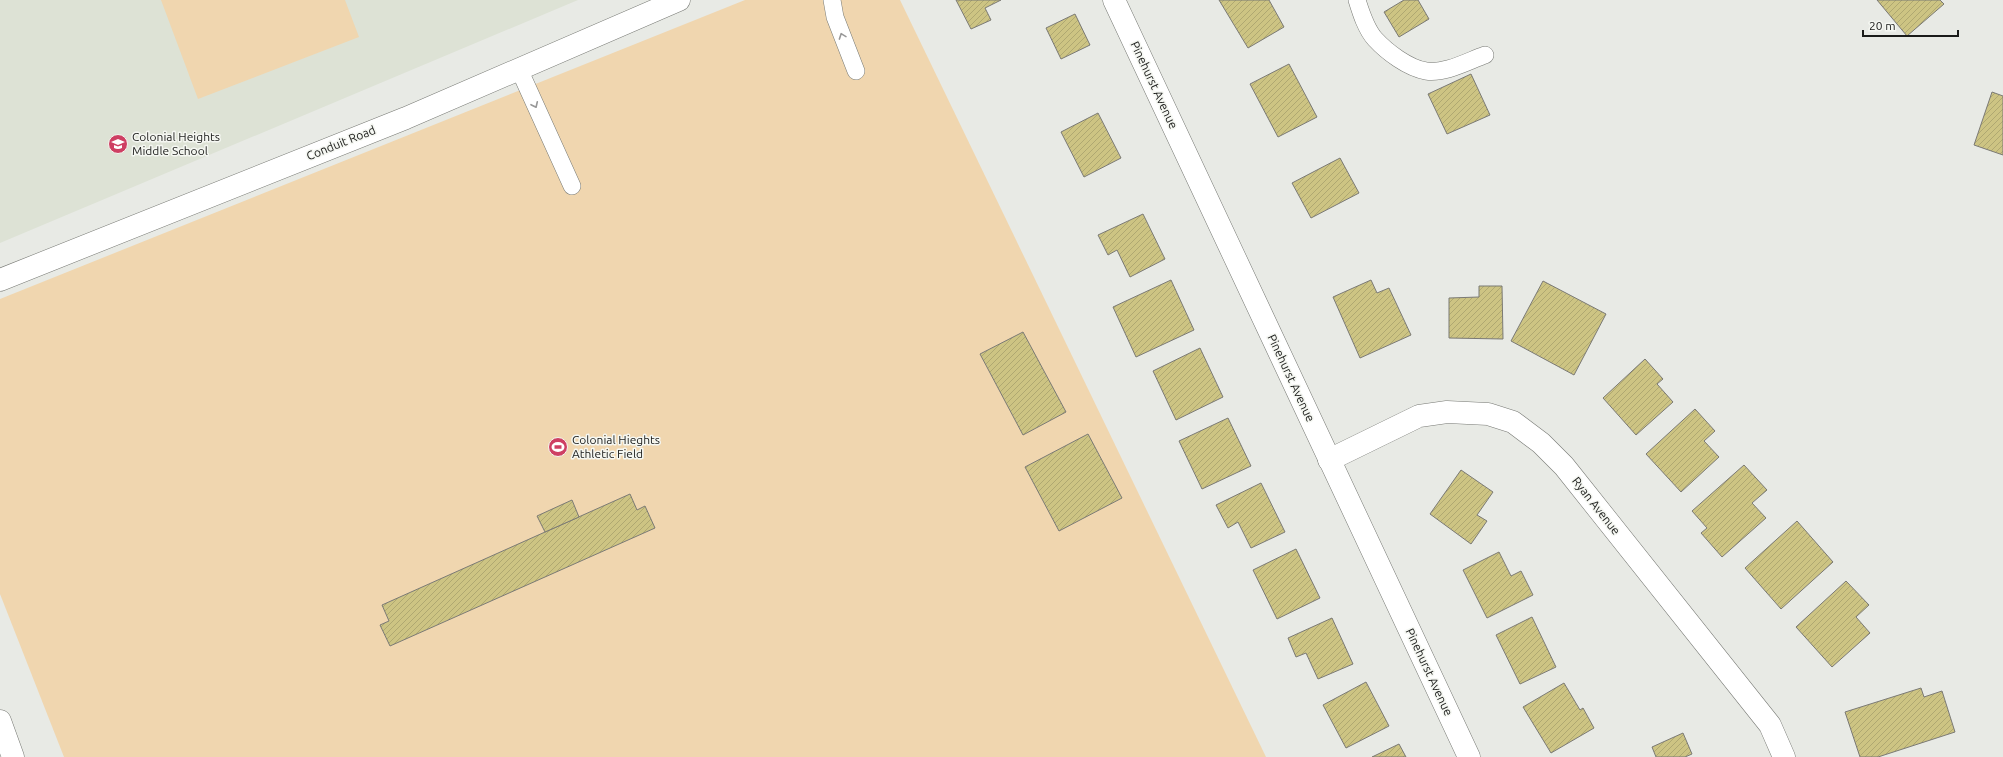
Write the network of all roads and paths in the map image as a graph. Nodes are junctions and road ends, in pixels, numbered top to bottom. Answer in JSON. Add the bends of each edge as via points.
{"nodes":[{"id":1,"x":679,"y":0,"type":"edge"},
{"id":2,"x":832,"y":0,"type":"edge"},
{"id":3,"x":1114,"y":0,"type":"edge"},
{"id":4,"x":1357,"y":0,"type":"edge"},
{"id":5,"x":1485,"y":55,"type":"dead end"},
{"id":6,"x":519,"y":69,"type":"junction"},
{"id":7,"x":856,"y":71,"type":"dead end"},
{"id":8,"x":572,"y":186,"type":"dead end"},
{"id":9,"x":0,"y":280,"type":"edge"},
{"id":10,"x":1329,"y":460,"type":"junction"},
{"id":11,"x":0,"y":721,"type":"edge"},
{"id":12,"x":14,"y":757,"type":"edge"},
{"id":13,"x":1469,"y":757,"type":"edge"},
{"id":14,"x":1784,"y":757,"type":"edge"}],
"edges":[{"from":1,"to":6,"type":"street","name":"Conduit Road"},
{"from":7,"to":2,"type":"lane","one_way":true,"via":[[835,17]]},
{"from":3,"to":10,"type":"street","name":"Pinehurst Avenue"},
{"from":4,"to":5,"type":"lane","via":[[1361,14],[1374,38],[1408,65],[1427,71],[1446,69]]},
{"from":6,"to":8,"type":"lane","one_way":true},
{"from":6,"to":9,"type":"street","name":"Conduit Road","via":[[406,118]]},
{"from":10,"to":13,"type":"street","name":"Pinehurst Avenue"},
{"from":10,"to":14,"type":"street","name":"Ryan Avenue","via":[[1419,416],[1447,412],[1488,414],[1513,422],[1542,443],[1564,466],[1770,725]]},
{"from":11,"to":12,"type":"street"}]}
